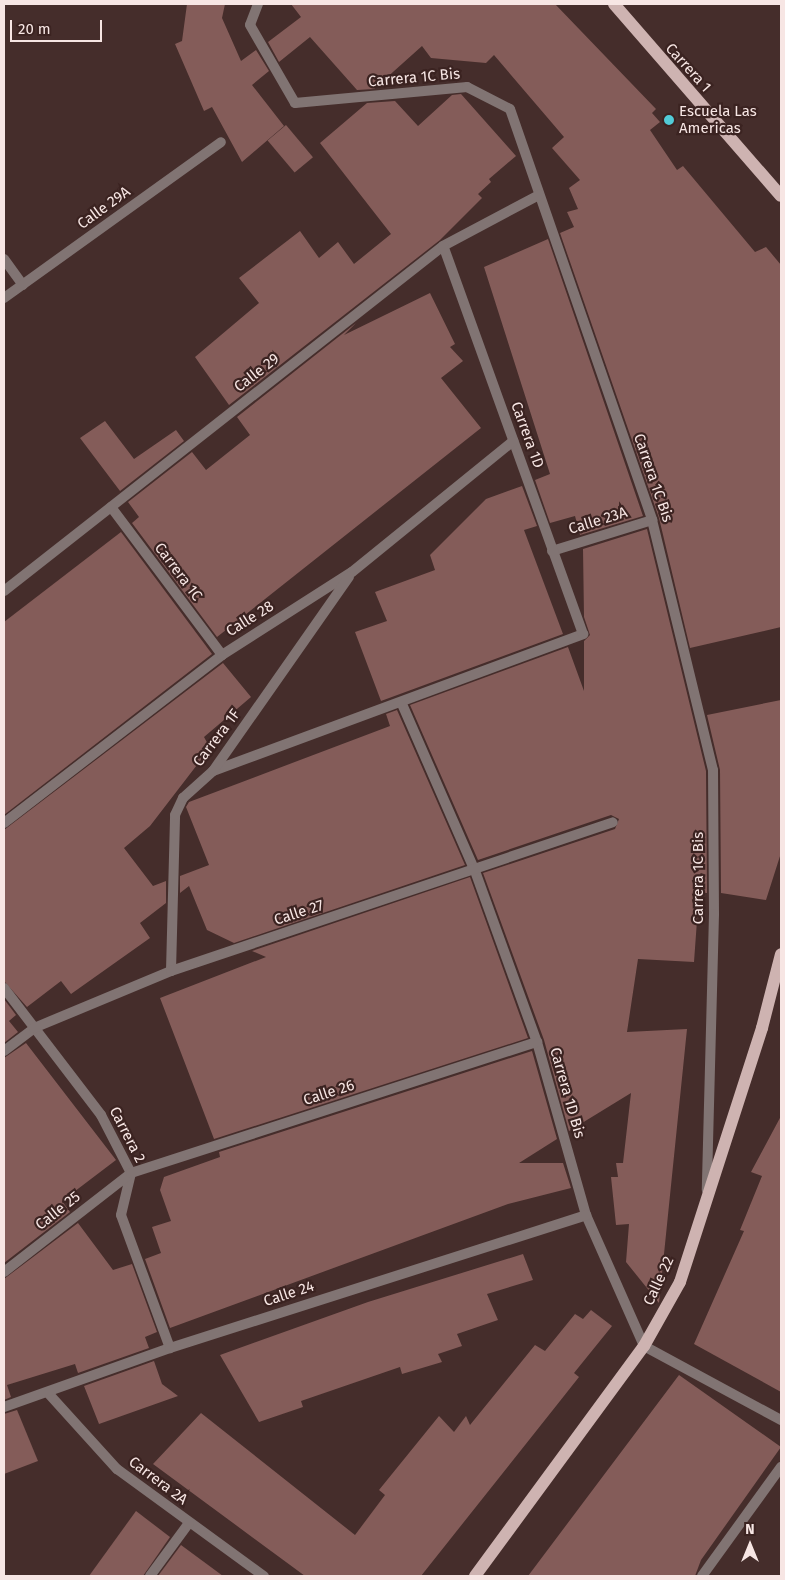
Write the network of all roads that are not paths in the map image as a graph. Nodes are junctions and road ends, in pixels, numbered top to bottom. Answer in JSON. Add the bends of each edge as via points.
{"nodes":[{"id":1,"x":258,"y":4,"type":"edge"},
{"id":2,"x":614,"y":4,"type":"edge"},
{"id":3,"x":220,"y":142,"type":"dead end"},
{"id":4,"x":539,"y":195,"type":"junction"},
{"id":5,"x":781,"y":196,"type":"edge"},
{"id":6,"x":443,"y":246,"type":"junction"},
{"id":7,"x":4,"y":259,"type":"edge"},
{"id":8,"x":23,"y":285,"type":"junction"},
{"id":9,"x":4,"y":298,"type":"edge"},
{"id":10,"x":513,"y":442,"type":"junction"},
{"id":11,"x":111,"y":507,"type":"junction"},
{"id":12,"x":652,"y":520,"type":"junction"},
{"id":13,"x":552,"y":551,"type":"junction"},
{"id":14,"x":352,"y":572,"type":"junction"},
{"id":15,"x":4,"y":591,"type":"edge"},
{"id":16,"x":222,"y":655,"type":"junction"},
{"id":17,"x":402,"y":704,"type":"junction"},
{"id":18,"x":213,"y":771,"type":"junction"},
{"id":19,"x":4,"y":822,"type":"edge"},
{"id":20,"x":613,"y":822,"type":"dead end"},
{"id":21,"x":475,"y":871,"type":"junction"},
{"id":22,"x":781,"y":954,"type":"edge"},
{"id":23,"x":171,"y":971,"type":"junction"},
{"id":24,"x":4,"y":988,"type":"edge"},
{"id":25,"x":34,"y":1028,"type":"junction"},
{"id":26,"x":536,"y":1042,"type":"junction"},
{"id":27,"x":4,"y":1051,"type":"edge"},
{"id":28,"x":131,"y":1173,"type":"junction"},
{"id":29,"x":707,"y":1202,"type":"junction"},
{"id":30,"x":586,"y":1216,"type":"junction"},
{"id":31,"x":4,"y":1272,"type":"edge"},
{"id":32,"x":644,"y":1346,"type":"junction"},
{"id":33,"x":170,"y":1348,"type":"junction"},
{"id":34,"x":48,"y":1393,"type":"junction"},
{"id":35,"x":4,"y":1407,"type":"edge"},
{"id":36,"x":781,"y":1420,"type":"edge"},
{"id":37,"x":781,"y":1467,"type":"edge"},
{"id":38,"x":189,"y":1523,"type":"junction"},
{"id":39,"x":150,"y":1576,"type":"edge"},
{"id":40,"x":264,"y":1576,"type":"edge"},
{"id":41,"x":475,"y":1576,"type":"edge"},
{"id":42,"x":702,"y":1576,"type":"edge"}],
"edges":[{"from":1,"to":4,"type":"street","name":"Carrera 1C Bis","via":[[250,25],[295,104],[467,87],[510,109]]},
{"from":2,"to":5,"type":"main road","name":"Carrera 1"},
{"from":3,"to":8,"type":"street","name":"Calle 29A"},
{"from":4,"to":6,"type":"street","name":"Calle 29"},
{"from":4,"to":12,"type":"street","name":"Carrera 1C Bis"},
{"from":6,"to":10,"type":"street","name":"Carrera 1D"},
{"from":6,"to":11,"type":"street","name":"Calle 29"},
{"from":7,"to":8,"type":"street"},
{"from":8,"to":9,"type":"street","name":"Calle 29A"},
{"from":10,"to":13,"type":"street","name":"Carrera 1D"},
{"from":10,"to":14,"type":"street","name":"Calle 28"},
{"from":11,"to":15,"type":"street","name":"Calle 29"},
{"from":11,"to":16,"type":"street","name":"Carrera 1C"},
{"from":12,"to":13,"type":"street","name":"Calle 23A"},
{"from":12,"to":29,"type":"street","name":"Carrera 1C Bis","via":[[713,770],[714,914]]},
{"from":13,"to":17,"type":"street","name":"Carrera 1D","via":[[583,634]]},
{"from":14,"to":16,"type":"street","name":"Calle 28"},
{"from":14,"to":18,"type":"street","name":"Carrera 1F"},
{"from":16,"to":19,"type":"street","name":"Calle 28"},
{"from":17,"to":18,"type":"street"},
{"from":17,"to":21,"type":"street","name":"Carrera 1D Bis"},
{"from":18,"to":23,"type":"street","name":"Carrera 1F","via":[[183,798],[175,815]]},
{"from":20,"to":21,"type":"street","name":"Calle 27"},
{"from":21,"to":23,"type":"street","name":"Calle 27"},
{"from":21,"to":26,"type":"street","name":"Carrera 1D Bis"},
{"from":22,"to":29,"type":"main road","name":"Calle 22"},
{"from":23,"to":25,"type":"street","name":"Calle 27"},
{"from":24,"to":25,"type":"street","name":"Carrera 2"},
{"from":25,"to":27,"type":"street","name":"Calle 27"},
{"from":25,"to":28,"type":"street","name":"Carrera 2","via":[[101,1115]]},
{"from":26,"to":28,"type":"street","name":"Calle 26"},
{"from":26,"to":30,"type":"street","name":"Carrera 1D Bis"},
{"from":28,"to":31,"type":"street","name":"Calle 25"},
{"from":28,"to":33,"type":"street","name":"Carrera 2","via":[[121,1216]]},
{"from":29,"to":32,"type":"main road","name":"Calle 22","via":[[680,1282]]},
{"from":30,"to":32,"type":"street","name":"Carrera 1D Bis"},
{"from":30,"to":33,"type":"street","name":"Calle 24"},
{"from":32,"to":36,"type":"street"},
{"from":32,"to":41,"type":"main road","name":"Calle 22"},
{"from":33,"to":34,"type":"street","name":"Calle 24"},
{"from":34,"to":35,"type":"street","name":"Calle 24"},
{"from":34,"to":38,"type":"street","name":"Carrera 2A","via":[[117,1469]]},
{"from":37,"to":42,"type":"street"},
{"from":38,"to":39,"type":"street"},
{"from":38,"to":40,"type":"street","name":"Carrera 2A"}]}
